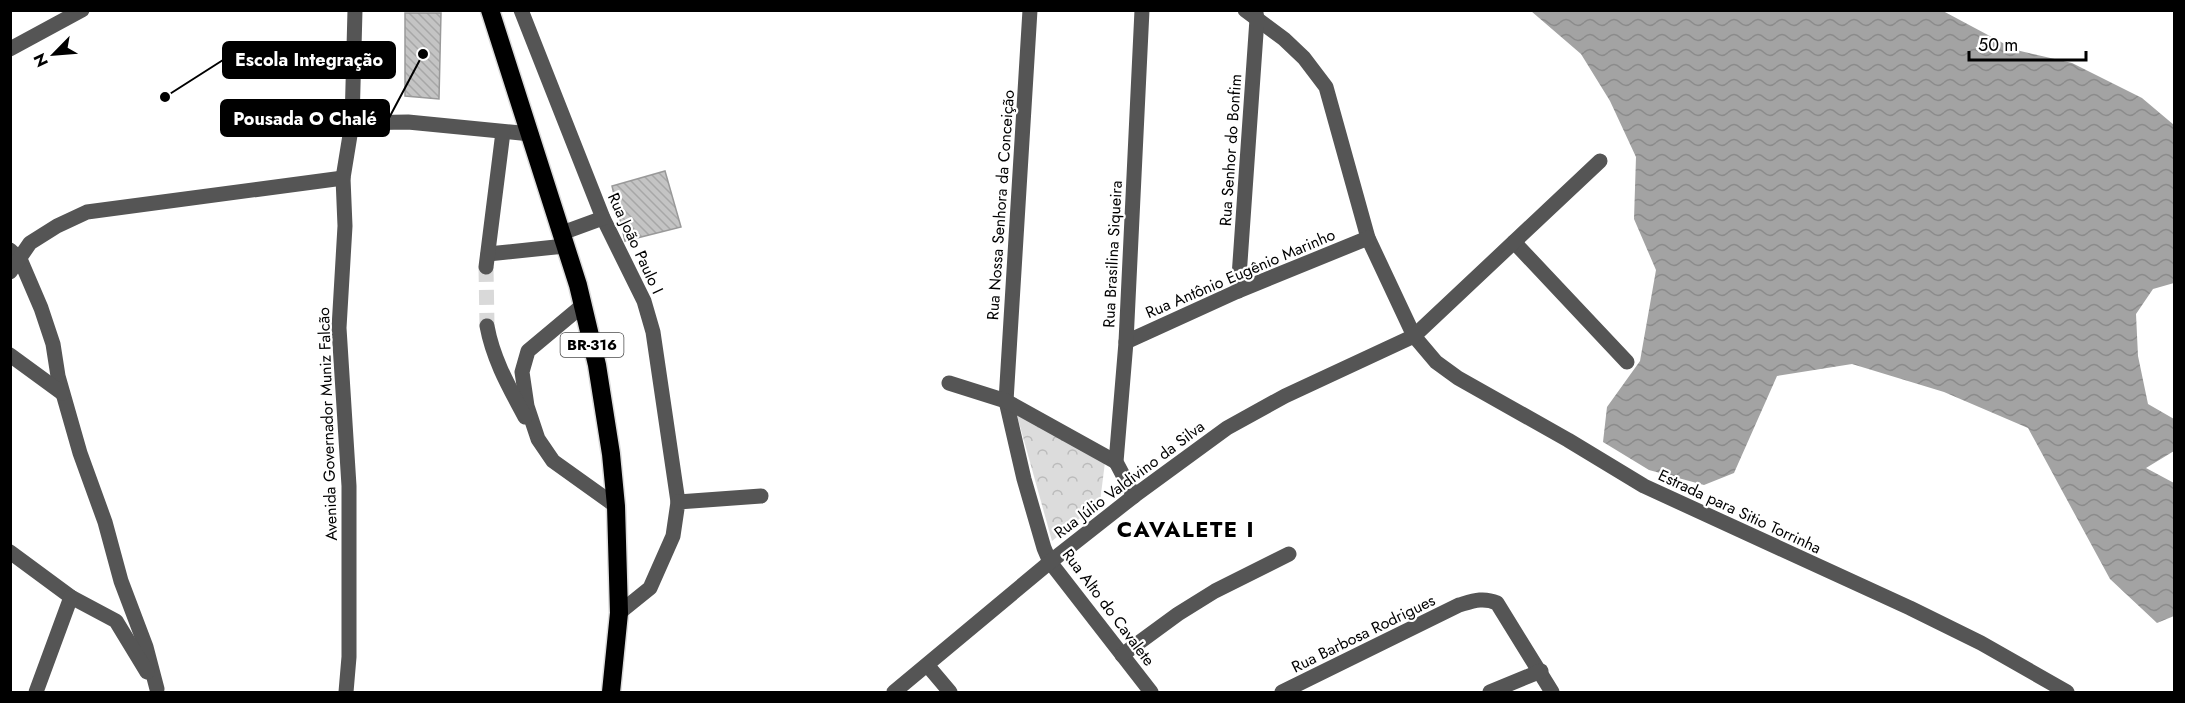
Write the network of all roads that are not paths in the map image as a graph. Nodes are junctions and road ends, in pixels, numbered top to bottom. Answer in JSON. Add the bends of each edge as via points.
{"nodes":[{"id":1,"x":82,"y":10,"type":"edge"},
{"id":2,"x":355,"y":10,"type":"edge"},
{"id":3,"x":490,"y":10,"type":"edge"},
{"id":4,"x":521,"y":10,"type":"edge"},
{"id":5,"x":1030,"y":10,"type":"edge"},
{"id":6,"x":1142,"y":10,"type":"edge"},
{"id":7,"x":1252,"y":13,"type":"edge"},
{"id":8,"x":10,"y":49,"type":"edge"},
{"id":9,"x":352,"y":123,"type":"junction"},
{"id":10,"x":503,"y":132,"type":"junction"},
{"id":11,"x":531,"y":134,"type":"junction"},
{"id":12,"x":1600,"y":161,"type":"dead end"},
{"id":13,"x":343,"y":178,"type":"junction"},
{"id":14,"x":603,"y":218,"type":"junction"},
{"id":15,"x":1368,"y":238,"type":"junction"},
{"id":16,"x":563,"y":240,"type":"junction"},
{"id":17,"x":1514,"y":242,"type":"junction"},
{"id":18,"x":15,"y":254,"type":"edge"},
{"id":19,"x":10,"y":272,"type":"edge"},
{"id":20,"x":1238,"y":291,"type":"junction"},
{"id":21,"x":583,"y":305,"type":"junction"},
{"id":22,"x":487,"y":326,"type":"tunnel mouth"},
{"id":23,"x":1414,"y":336,"type":"junction"},
{"id":24,"x":1126,"y":342,"type":"junction"},
{"id":25,"x":10,"y":355,"type":"edge"},
{"id":26,"x":1628,"y":362,"type":"dead end"},
{"id":27,"x":949,"y":383,"type":"dead end"},
{"id":28,"x":62,"y":393,"type":"junction"},
{"id":29,"x":1006,"y":401,"type":"junction"},
{"id":30,"x":538,"y":439,"type":"junction"},
{"id":31,"x":1116,"y":462,"type":"junction"},
{"id":32,"x":1134,"y":495,"type":"junction"},
{"id":33,"x":761,"y":496,"type":"dead end"},
{"id":34,"x":678,"y":502,"type":"junction"},
{"id":35,"x":616,"y":506,"type":"junction"},
{"id":36,"x":10,"y":552,"type":"edge"},
{"id":37,"x":1289,"y":554,"type":"dead end"},
{"id":38,"x":1050,"y":562,"type":"junction"},
{"id":39,"x":71,"y":597,"type":"junction"},
{"id":40,"x":619,"y":613,"type":"junction"},
{"id":41,"x":1122,"y":655,"type":"junction"},
{"id":42,"x":928,"y":666,"type":"junction"},
{"id":43,"x":1541,"y":671,"type":"junction"},
{"id":44,"x":158,"y":691,"type":"edge"},
{"id":45,"x":36,"y":693,"type":"edge"},
{"id":46,"x":346,"y":693,"type":"edge"},
{"id":47,"x":611,"y":693,"type":"edge"},
{"id":48,"x":894,"y":693,"type":"edge"},
{"id":49,"x":950,"y":693,"type":"edge"},
{"id":50,"x":1151,"y":693,"type":"edge"},
{"id":51,"x":1282,"y":693,"type":"edge"},
{"id":52,"x":1490,"y":693,"type":"edge"},
{"id":53,"x":1552,"y":693,"type":"edge"},
{"id":54,"x":2067,"y":693,"type":"edge"}],
"edges":[{"from":1,"to":8,"type":"street"},
{"from":2,"to":9,"type":"street","name":"Avenida Governador Muniz Falcão"},
{"from":3,"to":11,"type":"highway","number":"BR-316"},
{"from":4,"to":14,"type":"street","name":"Rua João Paulo I"},
{"from":5,"to":29,"type":"street","name":"Rua Nossa Senhora da Conceição"},
{"from":6,"to":24,"type":"street","name":"Rua Brasilina Siqueira"},
{"from":7,"to":15,"type":"street","name":"Estrada para Sitio Torrinha","via":[[1304,58],[1326,87]]},
{"from":7,"to":20,"type":"street","name":"Rua Senhor do Bonfim"},
{"from":9,"to":10,"type":"street","via":[[408,122]]},
{"from":9,"to":13,"type":"street","name":"Avenida Governador Muniz Falcão"},
{"from":10,"to":11,"type":"street"},
{"from":10,"to":16,"type":"street","via":[[487,260]]},
{"from":11,"to":16,"type":"highway","number":"BR-316"},
{"from":12,"to":17,"type":"street","name":"Rua Júlio Valdivino da Silva"},
{"from":13,"to":18,"type":"street","via":[[87,212],[57,226]]},
{"from":13,"to":46,"type":"street","name":"Avenida Governador Muniz Falcão","via":[[345,226],[339,328],[348,486]]},
{"from":14,"to":16,"type":"street"},
{"from":14,"to":34,"type":"street","name":"Rua João Paulo I","via":[[645,301]]},
{"from":15,"to":20,"type":"street","name":"Rua Antônio Eugênio Marinho"},
{"from":15,"to":23,"type":"street","name":"Estrada para Sitio Torrinha"},
{"from":16,"to":21,"type":"highway","number":"BR-316"},
{"from":17,"to":23,"type":"street","name":"Rua Júlio Valdivino da Silva"},
{"from":17,"to":26,"type":"street"},
{"from":18,"to":19,"type":"street"},
{"from":18,"to":28,"type":"street","via":[[41,308],[53,344]]},
{"from":20,"to":24,"type":"street","name":"Rua Antônio Eugênio Marinho"},
{"from":21,"to":30,"type":"street","via":[[528,351],[522,372]]},
{"from":21,"to":35,"type":"highway","number":"BR-316","via":[[597,365]]},
{"from":22,"to":30,"type":"street","via":[[504,378]]},
{"from":23,"to":32,"type":"street","name":"Rua Júlio Valdivino da Silva","via":[[1285,396],[1227,428]]},
{"from":23,"to":54,"type":"street","name":"Estrada para Sitio Torrinha","via":[[1436,362],[1458,378],[1644,486],[1910,608]]},
{"from":24,"to":31,"type":"street","name":"Rua Brasilina Siqueira"},
{"from":25,"to":28,"type":"street"},
{"from":27,"to":29,"type":"street"},
{"from":28,"to":44,"type":"street"},
{"from":29,"to":31,"type":"street"},
{"from":29,"to":38,"type":"street","name":"Rua Alto do Cavalete","via":[[1024,479]]},
{"from":30,"to":35,"type":"street","via":[[553,461]]},
{"from":31,"to":32,"type":"street"},
{"from":32,"to":38,"type":"street","name":"Rua Júlio Valdivino da Silva"},
{"from":33,"to":34,"type":"street"},
{"from":34,"to":40,"type":"street","name":"Rua João Paulo I","via":[[673,536],[650,588]]},
{"from":35,"to":40,"type":"highway","number":"BR-316"},
{"from":36,"to":39,"type":"street"},
{"from":37,"to":41,"type":"street","via":[[1215,591]]},
{"from":38,"to":41,"type":"street","name":"Rua Alto do Cavalete"},
{"from":38,"to":42,"type":"street","name":"Rua Júlio Valdivino da Silva"},
{"from":39,"to":44,"type":"street","via":[[116,621]]},
{"from":39,"to":45,"type":"street"},
{"from":40,"to":47,"type":"highway","number":"BR-316"},
{"from":41,"to":50,"type":"street","name":"Rua Alto do Cavalete"},
{"from":42,"to":48,"type":"street","name":"Rua Júlio Valdivino da Silva"},
{"from":42,"to":49,"type":"street"},
{"from":43,"to":51,"type":"street","name":"Rua Barbosa Rodrigues","via":[[1497,603],[1487,599],[1459,605]]},
{"from":43,"to":52,"type":"street"},
{"from":43,"to":53,"type":"street","name":"Rua Barbosa Rodrigues"}]}
